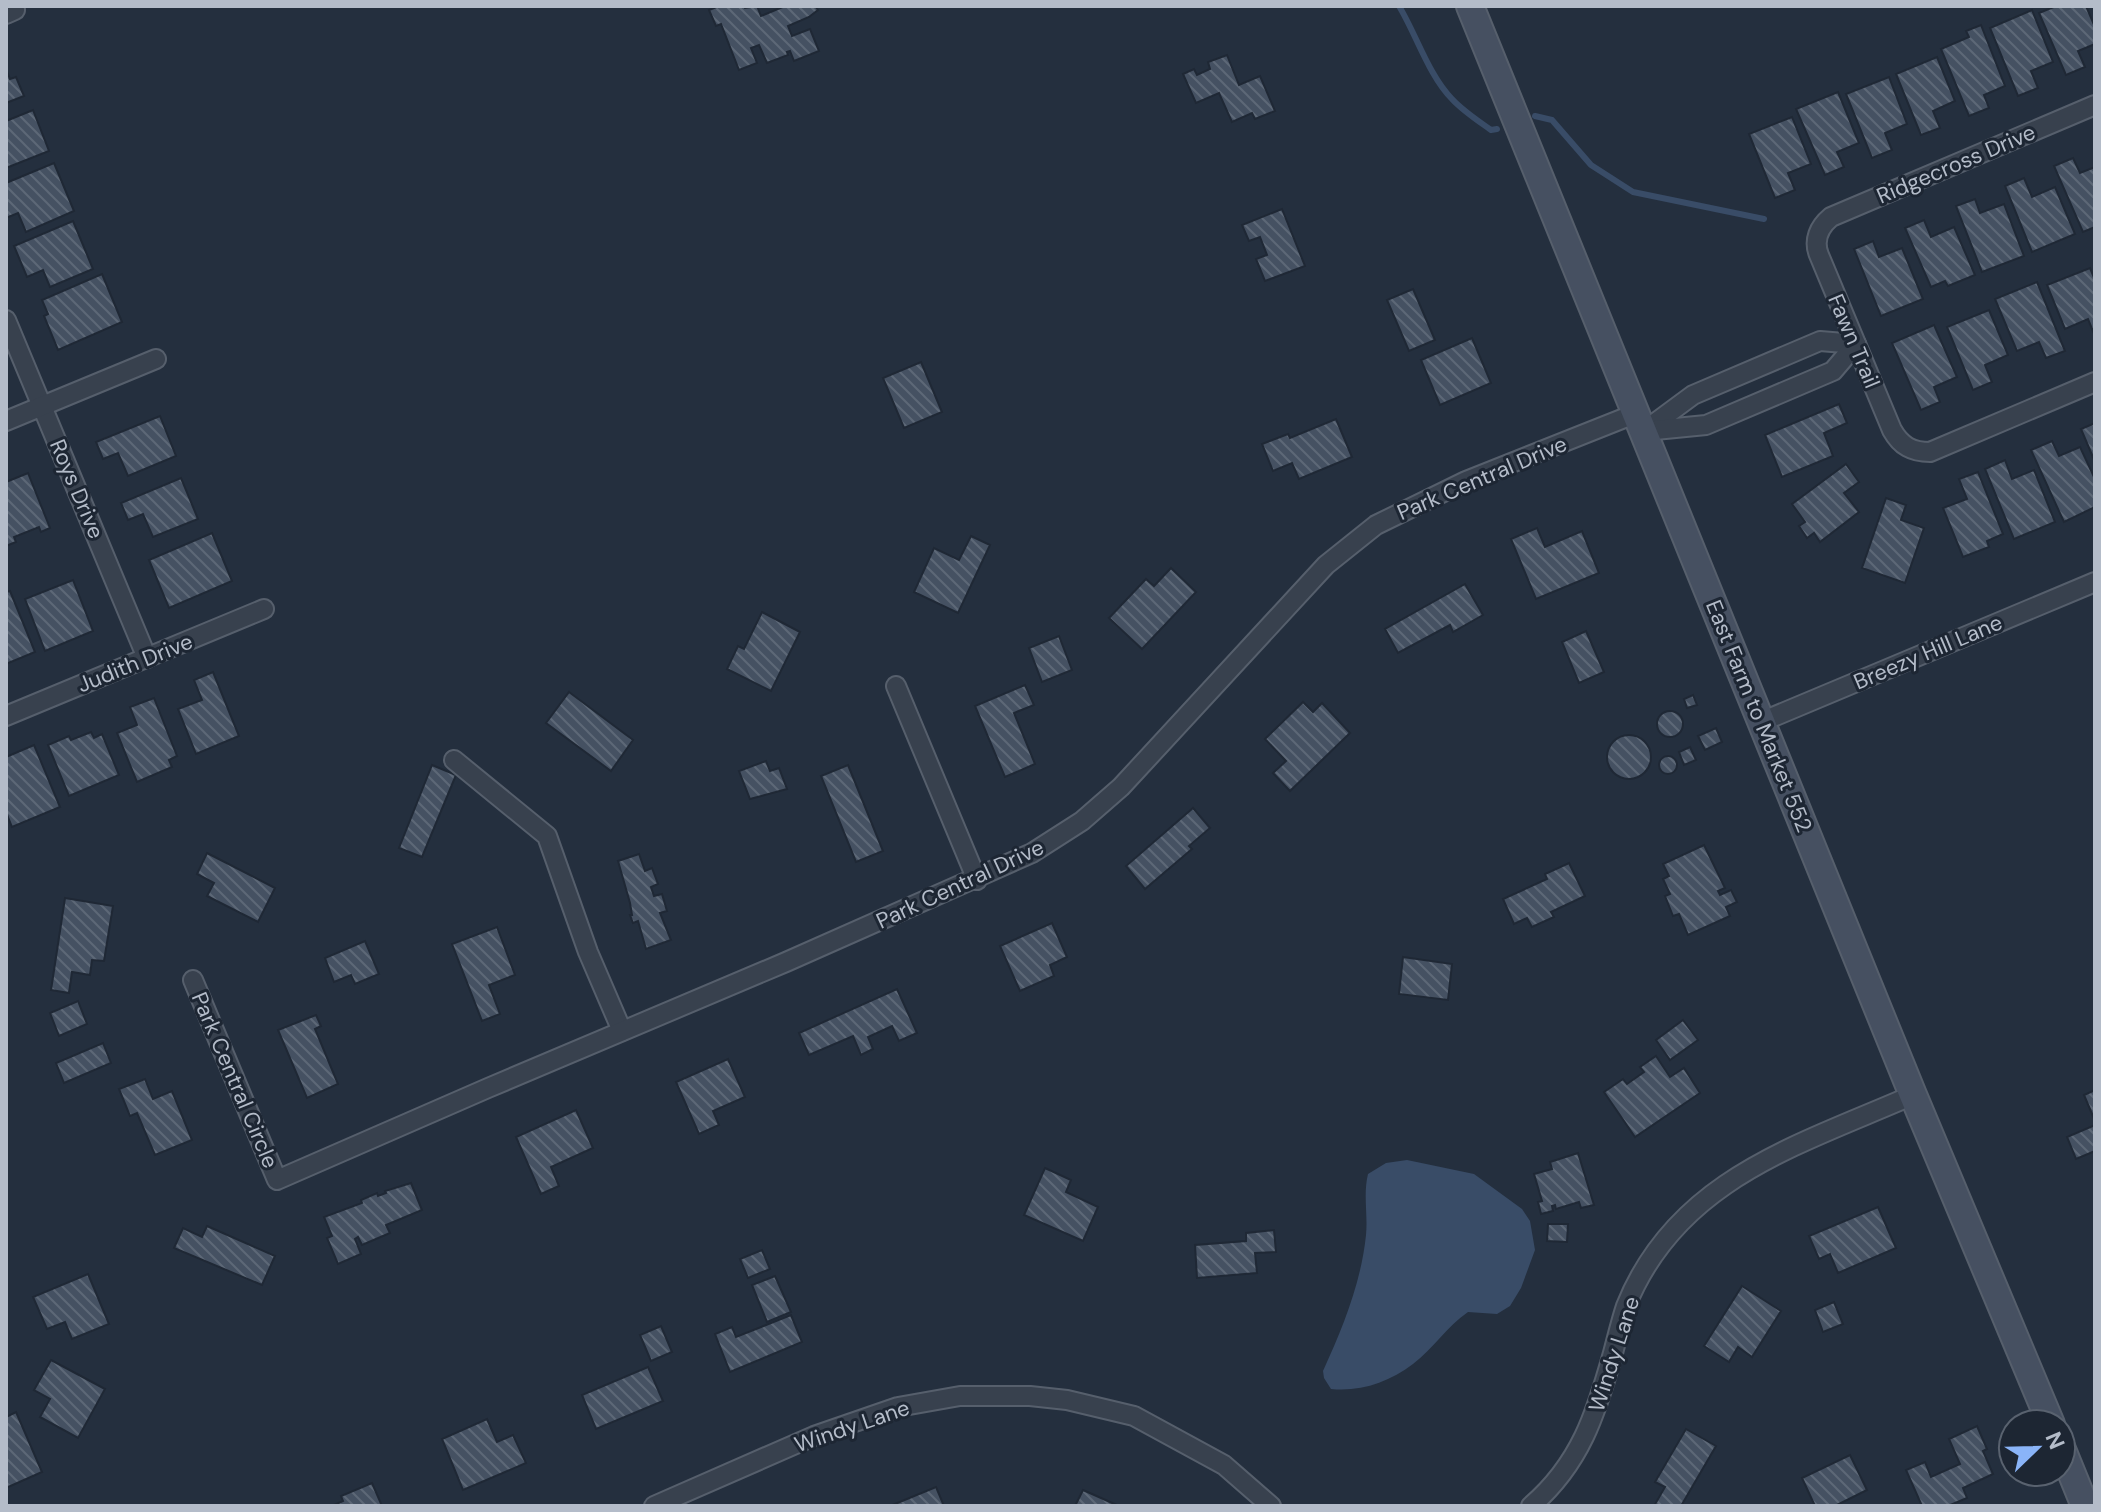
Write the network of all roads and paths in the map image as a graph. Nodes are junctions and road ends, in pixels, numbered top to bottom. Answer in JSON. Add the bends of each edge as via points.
{"nodes":[{"id":1,"x":1470,"y":6,"type":"edge"},
{"id":2,"x":2095,"y":105,"type":"edge"},
{"id":3,"x":1820,"y":228,"type":"joint"},
{"id":4,"x":6,"y":320,"type":"edge"},
{"id":5,"x":1856,"y":344,"type":"junction"},
{"id":6,"x":156,"y":359,"type":"dead end"},
{"id":7,"x":2095,"y":382,"type":"edge"},
{"id":8,"x":42,"y":406,"type":"junction"},
{"id":9,"x":6,"y":421,"type":"edge"},
{"id":10,"x":1641,"y":422,"type":"junction"},
{"id":11,"x":2095,"y":582,"type":"edge"},
{"id":12,"x":264,"y":609,"type":"dead end"},
{"id":13,"x":147,"y":658,"type":"junction"},
{"id":14,"x":896,"y":686,"type":"dead end"},
{"id":15,"x":6,"y":716,"type":"edge"},
{"id":16,"x":1761,"y":722,"type":"junction"},
{"id":17,"x":454,"y":760,"type":"dead end"},
{"id":18,"x":977,"y":880,"type":"junction"},
{"id":19,"x":193,"y":980,"type":"dead end"},
{"id":20,"x":622,"y":1031,"type":"junction"},
{"id":21,"x":1913,"y":1095,"type":"junction"},
{"id":22,"x":277,"y":1180,"type":"joint"},
{"id":23,"x":2044,"y":1408,"type":"edge"},
{"id":24,"x":2077,"y":1486,"type":"edge"},
{"id":25,"x":654,"y":1506,"type":"edge"},
{"id":26,"x":1271,"y":1506,"type":"edge"},
{"id":27,"x":1531,"y":1506,"type":"edge"},
{"id":28,"x":2085,"y":1506,"type":"edge"}],
"edges":[{"from":1,"to":10,"type":"main road","name":"East Farm to Market 552"},
{"from":2,"to":3,"type":"street","name":"Ridgecross Drive","via":[[1836,215]]},
{"from":3,"to":5,"type":"street","name":"Fawn Trail","via":[[1816,248]]},
{"from":4,"to":8,"type":"street","name":"Roys Drive"},
{"from":5,"to":7,"type":"street","name":"Fawn Trail","via":[[1892,430],[1907,448],[1918,452],[1930,452]]},
{"from":5,"to":10,"type":"street","via":[[1820,341]]},
{"from":5,"to":10,"type":"street","via":[[1833,371],[1706,425]]},
{"from":6,"to":8,"type":"street"},
{"from":8,"to":9,"type":"street"},
{"from":8,"to":13,"type":"street","name":"Roys Drive"},
{"from":10,"to":16,"type":"main road","name":"East Farm to Market 552"},
{"from":10,"to":18,"type":"street","name":"Park Central Drive","via":[[1466,481],[1376,525],[1326,565],[1082,821]]},
{"from":11,"to":16,"type":"street","name":"Breezy Hill Lane"},
{"from":12,"to":13,"type":"street","name":"Judith Drive"},
{"from":13,"to":15,"type":"street","name":"Judith Drive"},
{"from":14,"to":18,"type":"street"},
{"from":16,"to":21,"type":"main road","name":"East Farm to Market 552"},
{"from":17,"to":20,"type":"street","via":[[547,836]]},
{"from":18,"to":20,"type":"street","name":"Park Central Drive"},
{"from":19,"to":22,"type":"street","name":"Park Central Circle"},
{"from":20,"to":22,"type":"street","name":"Park Central Drive"},
{"from":21,"to":23,"type":"main road","name":"East Farm to Market 552"},
{"from":21,"to":27,"type":"street","name":"Windy Lane","via":[[1774,1155],[1721,1185],[1676,1224],[1626,1306],[1587,1435],[1566,1471]]},
{"from":24,"to":28,"type":"main road"},
{"from":25,"to":26,"type":"street","name":"Windy Lane","via":[[814,1436],[898,1407],[960,1396],[1030,1396],[1134,1416],[1224,1465]]}]}
